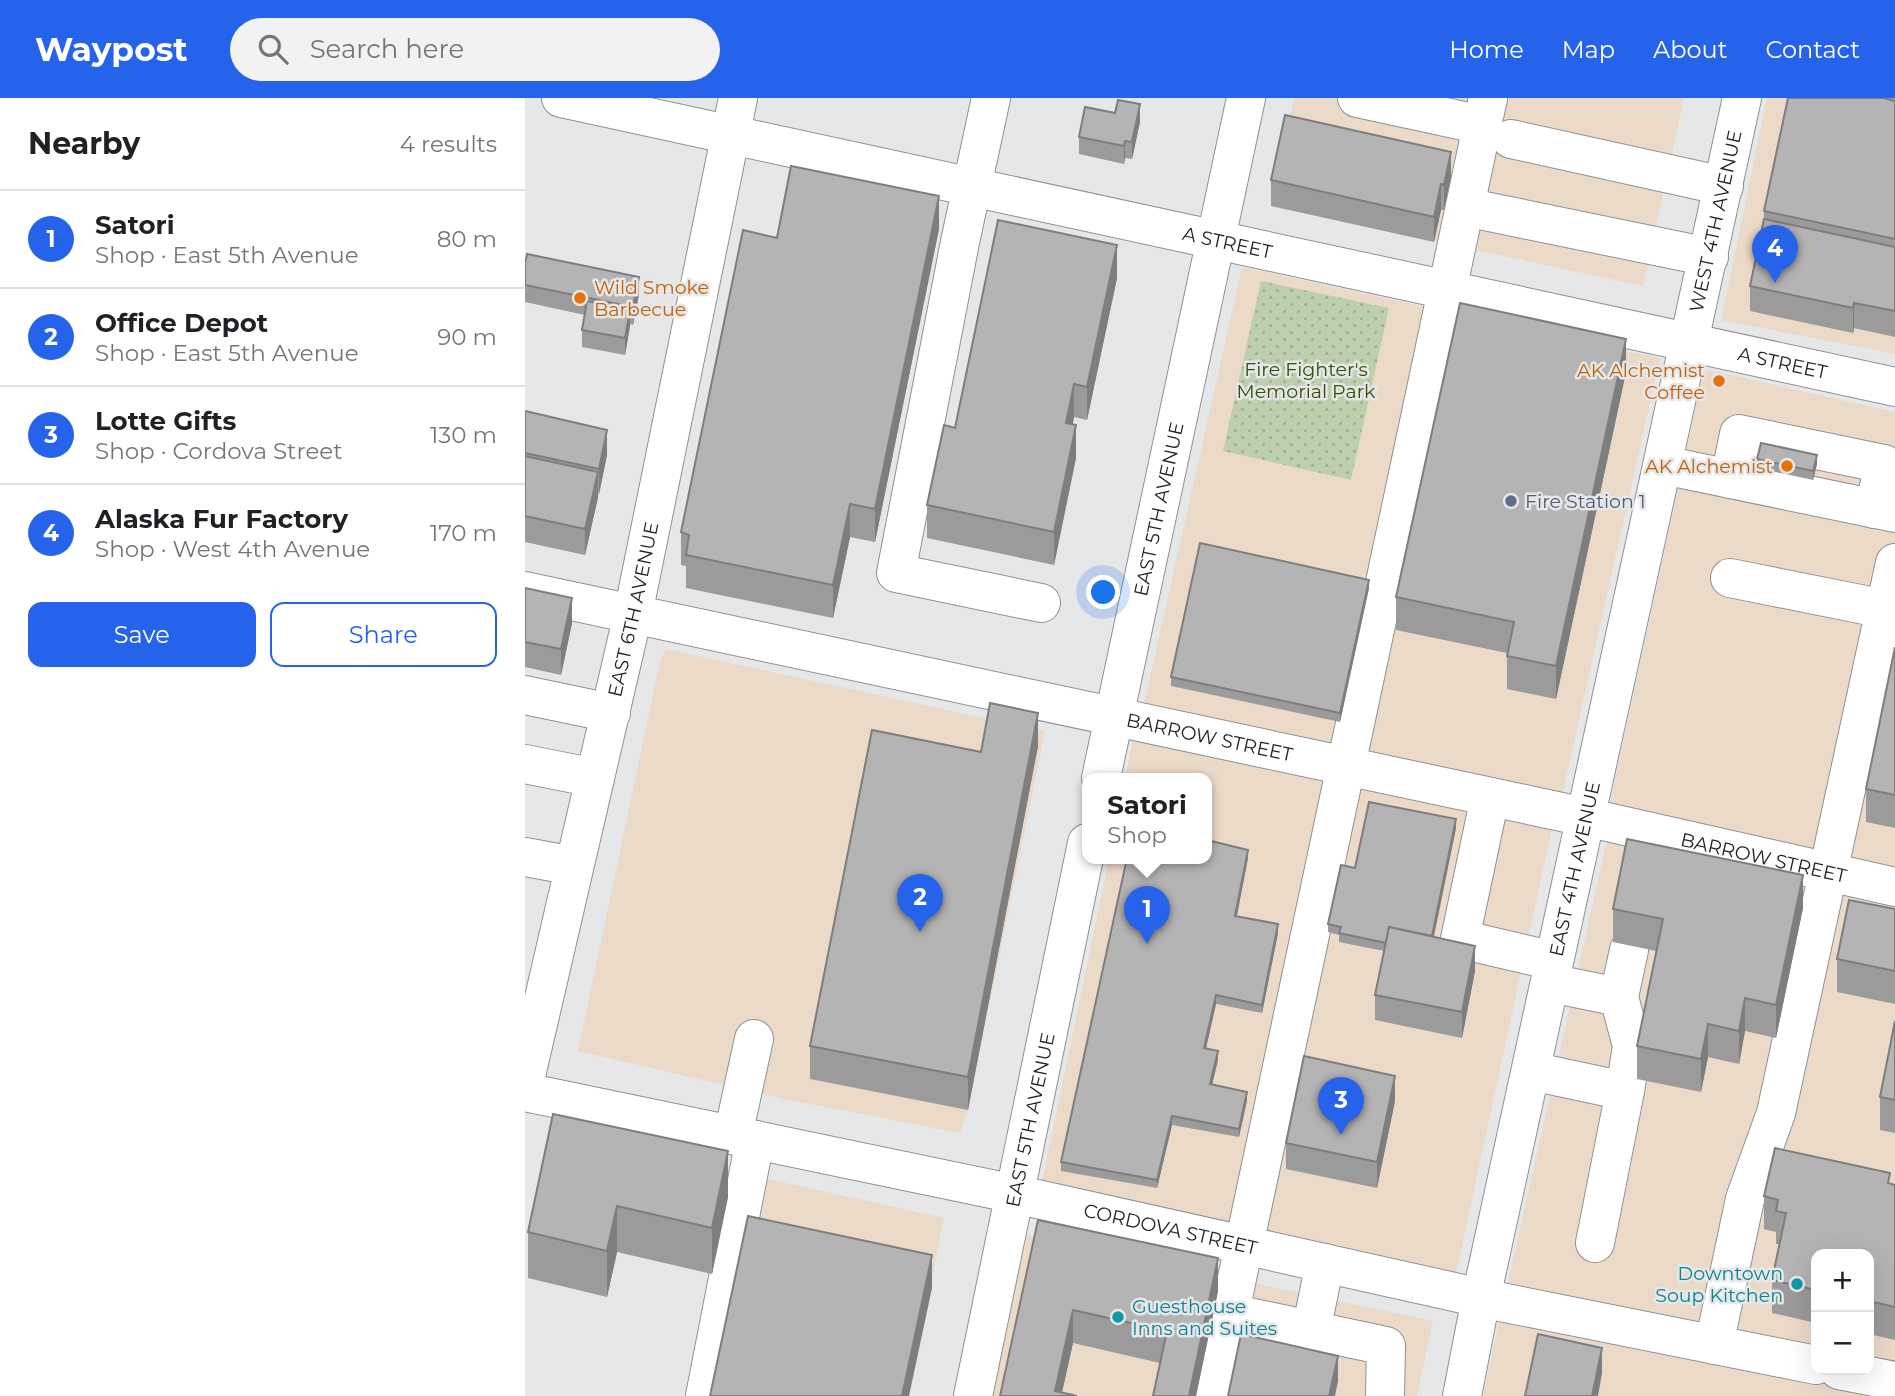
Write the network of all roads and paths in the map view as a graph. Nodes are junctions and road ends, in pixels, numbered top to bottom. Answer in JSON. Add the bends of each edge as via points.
{"nodes":[{"id":1,"x":561,"y":98,"type":"edge"},
{"id":2,"x":738,"y":98,"type":"edge"},
{"id":3,"x":991,"y":98,"type":"edge"},
{"id":4,"x":1246,"y":98,"type":"edge"},
{"id":5,"x":1357,"y":98,"type":"edge"},
{"id":6,"x":1742,"y":98,"type":"edge"},
{"id":7,"x":1494,"y":121,"type":"edge"},
{"id":8,"x":730,"y":136,"type":"junction"},
{"id":9,"x":1724,"y":187,"type":"junction"},
{"id":10,"x":971,"y":188,"type":"junction"},
{"id":11,"x":1465,"y":207,"type":"junction"},
{"id":12,"x":1217,"y":240,"type":"junction"},
{"id":13,"x":1709,"y":257,"type":"junction"},
{"id":14,"x":1447,"y":291,"type":"junction"},
{"id":15,"x":1690,"y":343,"type":"junction"},
{"id":16,"x":1895,"y":387,"type":"edge"},
{"id":17,"x":1663,"y":465,"type":"junction"},
{"id":18,"x":1884,"y":511,"type":"edge"},
{"id":19,"x":1895,"y":564,"type":"edge"},
{"id":20,"x":1730,"y":578,"type":"dead end"},
{"id":21,"x":525,"y":591,"type":"edge"},
{"id":22,"x":1041,"y":603,"type":"dead end"},
{"id":23,"x":1885,"y":609,"type":"junction"},
{"id":24,"x":632,"y":614,"type":"junction"},
{"id":25,"x":525,"y":695,"type":"edge"},
{"id":26,"x":611,"y":713,"type":"junction"},
{"id":27,"x":1113,"y":718,"type":"junction"},
{"id":28,"x":525,"y":764,"type":"edge"},
{"id":29,"x":1346,"y":766,"type":"junction"},
{"id":30,"x":1102,"y":773,"type":"edge"},
{"id":31,"x":595,"y":778,"type":"junction"},
{"id":32,"x":1490,"y":797,"type":"junction"},
{"id":33,"x":1585,"y":817,"type":"junction"},
{"id":34,"x":525,"y":857,"type":"edge"},
{"id":35,"x":1083,"y":864,"type":"edge"},
{"id":36,"x":574,"y":866,"type":"junction"},
{"id":37,"x":1828,"y":872,"type":"junction"},
{"id":38,"x":1895,"y":887,"type":"edge"},
{"id":39,"x":1629,"y":950,"type":"dead end"},
{"id":40,"x":1552,"y":972,"type":"junction"},
{"id":41,"x":1619,"y":997,"type":"junction"},
{"id":42,"x":754,"y":1039,"type":"dead end"},
{"id":43,"x":1531,"y":1071,"type":"junction"},
{"id":44,"x":525,"y":1080,"type":"edge"},
{"id":45,"x":1625,"y":1091,"type":"junction"},
{"id":46,"x":525,"y":1092,"type":"edge"},
{"id":47,"x":744,"y":1137,"type":"junction"},
{"id":48,"x":1016,"y":1194,"type":"junction"},
{"id":49,"x":1595,"y":1243,"type":"dead end"},
{"id":50,"x":1244,"y":1245,"type":"junction"},
{"id":51,"x":1325,"y":1263,"type":"junction"},
{"id":52,"x":1481,"y":1298,"type":"junction"},
{"id":53,"x":1230,"y":1313,"type":"junction"},
{"id":54,"x":1311,"y":1331,"type":"junction"},
{"id":55,"x":1714,"y":1345,"type":"junction"},
{"id":56,"x":1811,"y":1364,"type":"edge"},
{"id":57,"x":1864,"y":1375,"type":"edge"},
{"id":58,"x":1895,"y":1381,"type":"edge"},
{"id":59,"x":705,"y":1396,"type":"edge"},
{"id":60,"x":972,"y":1396,"type":"edge"},
{"id":61,"x":1212,"y":1396,"type":"edge"},
{"id":62,"x":1385,"y":1396,"type":"edge"},
{"id":63,"x":1462,"y":1396,"type":"edge"}],
"edges":[{"from":1,"to":8,"type":"main road","name":"A STREET"},
{"from":2,"to":8,"type":"main road","name":"EAST 6TH AVENUE"},
{"from":3,"to":10,"type":"main road"},
{"from":4,"to":12,"type":"main road","name":"EAST 5TH AVENUE"},
{"from":5,"to":7,"type":"main road"},
{"from":6,"to":9,"type":"main road","name":"WEST 4TH AVENUE"},
{"from":7,"to":9,"type":"main road"},
{"from":7,"to":11,"type":"main road"},
{"from":8,"to":10,"type":"main road","name":"A STREET"},
{"from":8,"to":24,"type":"main road","name":"EAST 6TH AVENUE"},
{"from":9,"to":13,"type":"main road","name":"WEST 4TH AVENUE"},
{"from":10,"to":12,"type":"main road","name":"A STREET"},
{"from":10,"to":22,"type":"main road","via":[[896,573]]},
{"from":11,"to":13,"type":"main road"},
{"from":11,"to":14,"type":"main road"},
{"from":12,"to":14,"type":"main road","name":"A STREET"},
{"from":12,"to":27,"type":"main road","name":"EAST 5TH AVENUE"},
{"from":13,"to":15,"type":"main road","name":"WEST 4TH AVENUE"},
{"from":14,"to":15,"type":"main road","name":"A STREET"},
{"from":14,"to":29,"type":"main road"},
{"from":15,"to":16,"type":"main road","name":"A STREET"},
{"from":15,"to":17,"type":"main road","name":"EAST 4TH AVENUE"},
{"from":17,"to":18,"type":"main road"},
{"from":17,"to":33,"type":"main road","name":"EAST 4TH AVENUE"},
{"from":19,"to":23,"type":"main road"},
{"from":20,"to":23,"type":"main road"},
{"from":21,"to":24,"type":"main road","name":"BARROW STREET"},
{"from":23,"to":37,"type":"main road"},
{"from":24,"to":26,"type":"main road","name":"EAST 6TH AVENUE"},
{"from":24,"to":27,"type":"main road","name":"BARROW STREET"},
{"from":25,"to":26,"type":"main road"},
{"from":26,"to":31,"type":"main road","name":"EAST 6TH AVENUE"},
{"from":27,"to":29,"type":"main road","name":"BARROW STREET"},
{"from":27,"to":30,"type":"main road","name":"EAST 5TH AVENUE"},
{"from":28,"to":31,"type":"main road"},
{"from":29,"to":32,"type":"main road","name":"BARROW STREET"},
{"from":29,"to":50,"type":"main road"},
{"from":31,"to":36,"type":"main road","name":"EAST 6TH AVENUE"},
{"from":32,"to":33,"type":"main road","name":"BARROW STREET"},
{"from":32,"to":40,"type":"main road","via":[[1460,939]]},
{"from":33,"to":37,"type":"main road","name":"BARROW STREET"},
{"from":33,"to":40,"type":"main road","name":"EAST 4TH AVENUE"},
{"from":34,"to":36,"type":"main road"},
{"from":35,"to":48,"type":"main road","name":"EAST 5TH AVENUE"},
{"from":36,"to":44,"type":"main road","name":"EAST 6TH AVENUE"},
{"from":37,"to":38,"type":"main road","name":"BARROW STREET"},
{"from":37,"to":55,"type":"main road","via":[[1776,1113],[1745,1199]]},
{"from":39,"to":41,"type":"main road"},
{"from":40,"to":41,"type":"main road"},
{"from":40,"to":43,"type":"main road","name":"EAST 4TH AVENUE"},
{"from":41,"to":45,"type":"main road","via":[[1632,1046]]},
{"from":42,"to":47,"type":"main road"},
{"from":43,"to":45,"type":"main road"},
{"from":43,"to":52,"type":"main road","name":"EAST 4TH AVENUE"},
{"from":45,"to":49,"type":"main road"},
{"from":46,"to":47,"type":"main road","name":"CORDOVA STREET"},
{"from":47,"to":48,"type":"main road","name":"CORDOVA STREET"},
{"from":47,"to":59,"type":"main road"},
{"from":48,"to":50,"type":"main road","name":"CORDOVA STREET"},
{"from":48,"to":60,"type":"main road","name":"EAST 5TH AVENUE"},
{"from":50,"to":51,"type":"main road","name":"CORDOVA STREET"},
{"from":50,"to":53,"type":"main road"},
{"from":51,"to":52,"type":"main road","name":"CORDOVA STREET"},
{"from":51,"to":54,"type":"main road"},
{"from":52,"to":55,"type":"main road","name":"CORDOVA STREET"},
{"from":52,"to":63,"type":"main road","name":"EAST 4TH AVENUE"},
{"from":53,"to":54,"type":"main road"},
{"from":53,"to":61,"type":"main road"},
{"from":54,"to":62,"type":"main road","via":[[1386,1346]]},
{"from":55,"to":56,"type":"main road","name":"CORDOVA STREET"},
{"from":57,"to":58,"type":"main road"}]}
